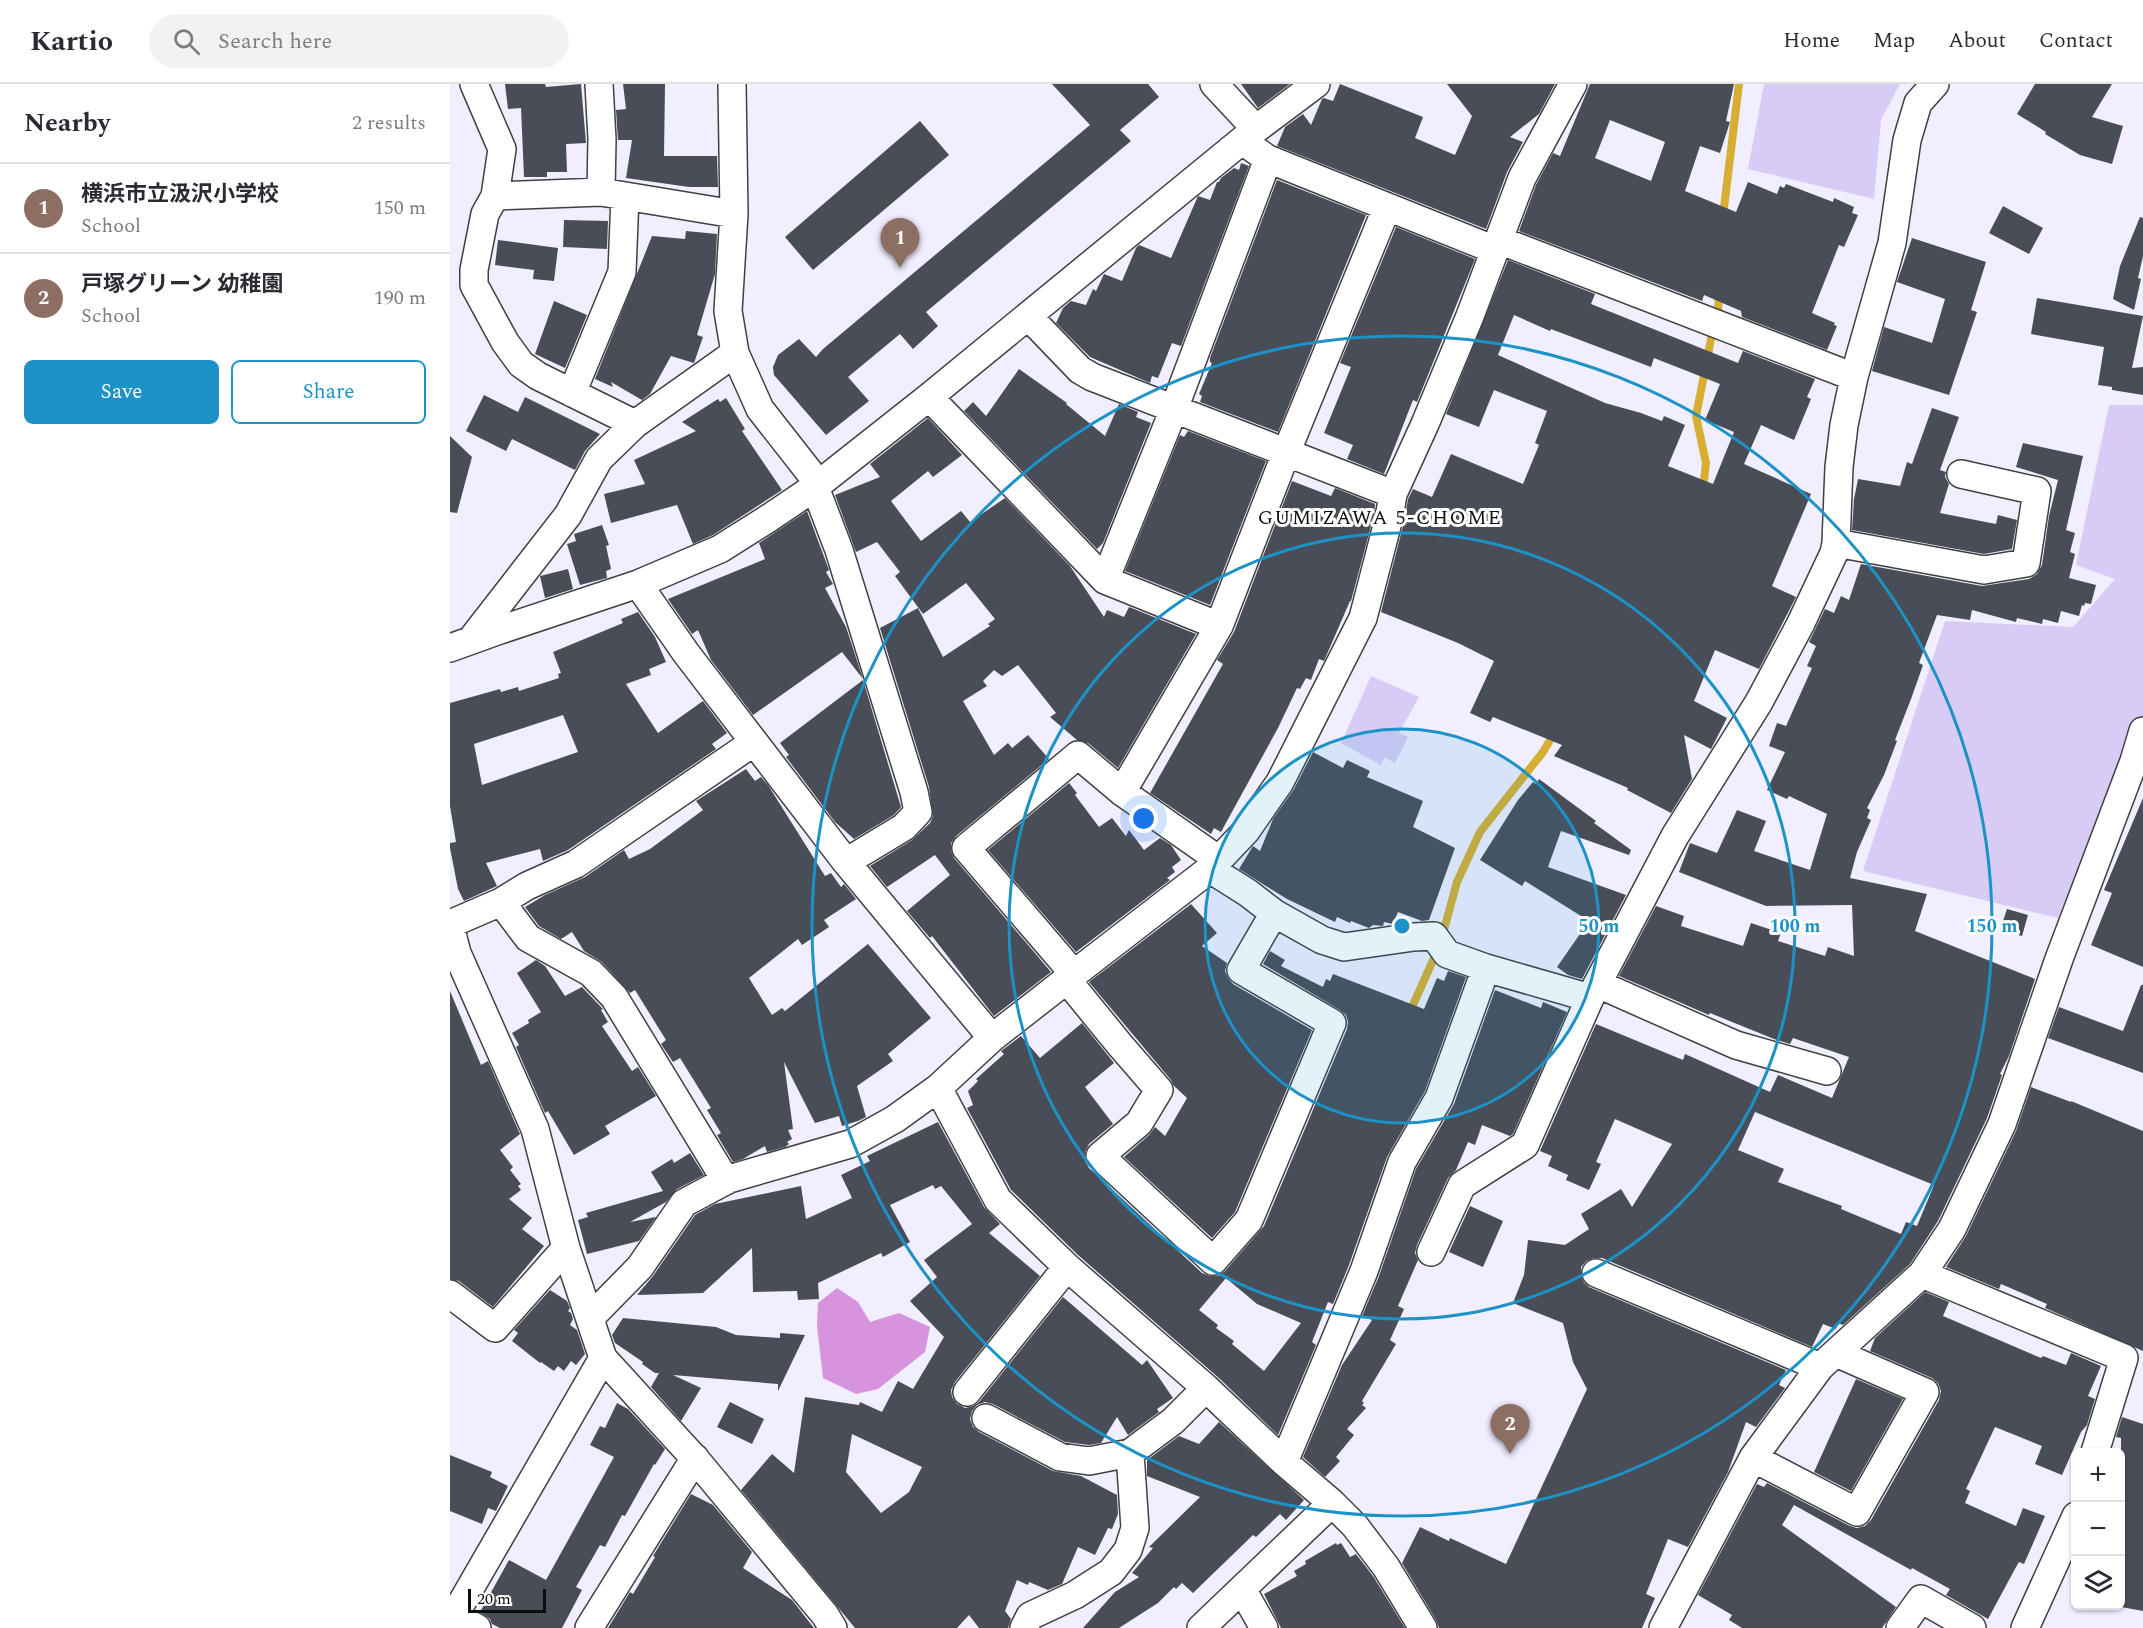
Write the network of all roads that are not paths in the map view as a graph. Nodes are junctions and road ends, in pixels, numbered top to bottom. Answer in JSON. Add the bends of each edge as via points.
{"nodes":[{"id":1,"x":474,"y":84,"type":"edge"},
{"id":2,"x":599,"y":84,"type":"edge"},
{"id":3,"x":732,"y":84,"type":"edge"},
{"id":4,"x":1214,"y":84,"type":"edge"},
{"id":5,"x":1316,"y":84,"type":"edge"},
{"id":6,"x":1573,"y":84,"type":"edge"},
{"id":7,"x":1935,"y":84,"type":"edge"},
{"id":8,"x":1249,"y":135,"type":"junction"},
{"id":9,"x":1268,"y":159,"type":"junction"},
{"id":10,"x":613,"y":194,"type":"junction"},
{"id":11,"x":495,"y":196,"type":"junction"},
{"id":12,"x":1387,"y":207,"type":"junction"},
{"id":13,"x":734,"y":214,"type":"junction"},
{"id":14,"x":1497,"y":245,"type":"junction"},
{"id":15,"x":1029,"y":317,"type":"junction"},
{"id":16,"x":735,"y":353,"type":"junction"},
{"id":17,"x":1854,"y":377,"type":"junction"},
{"id":18,"x":572,"y":393,"type":"junction"},
{"id":19,"x":929,"y":397,"type":"junction"},
{"id":20,"x":1174,"y":409,"type":"junction"},
{"id":21,"x":635,"y":424,"type":"junction"},
{"id":22,"x":1286,"y":453,"type":"junction"},
{"id":23,"x":1961,"y":474,"type":"dead end"},
{"id":24,"x":816,"y":485,"type":"junction"},
{"id":25,"x":1393,"y":494,"type":"junction"},
{"id":26,"x":1836,"y":543,"type":"junction"},
{"id":27,"x":1106,"y":580,"type":"junction"},
{"id":28,"x":638,"y":584,"type":"junction"},
{"id":29,"x":1219,"y":626,"type":"junction"},
{"id":30,"x":460,"y":645,"type":"edge"},
{"id":31,"x":2143,"y":731,"type":"edge"},
{"id":32,"x":754,"y":742,"type":"junction"},
{"id":33,"x":1122,"y":792,"type":"junction"},
{"id":34,"x":846,"y":862,"type":"junction"},
{"id":35,"x":1215,"y":865,"type":"junction"},
{"id":36,"x":501,"y":902,"type":"junction"},
{"id":37,"x":1274,"y":913,"type":"junction"},
{"id":38,"x":450,"y":925,"type":"edge"},
{"id":39,"x":1486,"y":968,"type":"junction"},
{"id":40,"x":1071,"y":977,"type":"junction"},
{"id":41,"x":1594,"y":991,"type":"junction"},
{"id":42,"x":992,"y":1038,"type":"junction"},
{"id":43,"x":1827,"y":1071,"type":"dead end"},
{"id":44,"x":938,"y":1088,"type":"junction"},
{"id":45,"x":726,"y":1181,"type":"junction"},
{"id":46,"x":566,"y":1248,"type":"junction"},
{"id":47,"x":1431,"y":1252,"type":"dead end"},
{"id":48,"x":1067,"y":1267,"type":"junction"},
{"id":49,"x":1596,"y":1273,"type":"dead end"},
{"id":50,"x":1922,"y":1274,"type":"junction"},
{"id":51,"x":450,"y":1294,"type":"edge"},
{"id":52,"x":590,"y":1318,"type":"junction"},
{"id":53,"x":603,"y":1358,"type":"junction"},
{"id":54,"x":1828,"y":1360,"type":"junction"},
{"id":55,"x":1206,"y":1388,"type":"junction"},
{"id":56,"x":967,"y":1392,"type":"dead end"},
{"id":57,"x":986,"y":1418,"type":"dead end"},
{"id":58,"x":2096,"y":1448,"type":"edge"},
{"id":59,"x":1130,"y":1453,"type":"junction"},
{"id":60,"x":695,"y":1458,"type":"junction"},
{"id":61,"x":1753,"y":1458,"type":"junction"},
{"id":62,"x":1284,"y":1462,"type":"junction"},
{"id":63,"x":1332,"y":1503,"type":"junction"},
{"id":64,"x":2071,"y":1527,"type":"edge"},
{"id":65,"x":1242,"y":1589,"type":"junction"},
{"id":66,"x":458,"y":1619,"type":"edge"},
{"id":67,"x":589,"y":1628,"type":"edge"},
{"id":68,"x":833,"y":1628,"type":"edge"},
{"id":69,"x":1024,"y":1628,"type":"edge"},
{"id":70,"x":1201,"y":1628,"type":"edge"},
{"id":71,"x":1264,"y":1628,"type":"edge"},
{"id":72,"x":1423,"y":1628,"type":"edge"},
{"id":73,"x":1663,"y":1628,"type":"edge"},
{"id":74,"x":1900,"y":1628,"type":"edge"},
{"id":75,"x":1972,"y":1628,"type":"edge"},
{"id":76,"x":2025,"y":1628,"type":"edge"}],
"edges":[{"from":1,"to":11,"type":"street","via":[[502,149]]},
{"from":2,"to":10,"type":"street","via":[[602,139]]},
{"from":3,"to":13,"type":"street"},
{"from":4,"to":8,"type":"street"},
{"from":5,"to":8,"type":"street"},
{"from":6,"to":14,"type":"street","via":[[1522,178]]},
{"from":7,"to":17,"type":"street","via":[[1918,104],[1907,140],[1892,243]]},
{"from":8,"to":9,"type":"street"},
{"from":8,"to":15,"type":"street"},
{"from":9,"to":12,"type":"street"},
{"from":9,"to":20,"type":"street"},
{"from":10,"to":11,"type":"street"},
{"from":10,"to":13,"type":"street"},
{"from":10,"to":18,"type":"street","via":[[622,272]]},
{"from":11,"to":18,"type":"street","via":[[485,214],[474,285],[505,342],[522,364]]},
{"from":12,"to":14,"type":"street"},
{"from":12,"to":22,"type":"street"},
{"from":13,"to":16,"type":"street","via":[[728,311]]},
{"from":14,"to":17,"type":"street"},
{"from":14,"to":25,"type":"street"},
{"from":15,"to":19,"type":"street"},
{"from":15,"to":20,"type":"street","via":[[1092,377]]},
{"from":16,"to":21,"type":"street"},
{"from":16,"to":24,"type":"street","via":[[760,409]]},
{"from":17,"to":26,"type":"street","via":[[1842,435]]},
{"from":18,"to":21,"type":"street"},
{"from":19,"to":24,"type":"street"},
{"from":19,"to":27,"type":"street"},
{"from":20,"to":22,"type":"street"},
{"from":20,"to":27,"type":"street"},
{"from":21,"to":30,"type":"street","via":[[599,459],[568,515]]},
{"from":22,"to":25,"type":"street"},
{"from":22,"to":29,"type":"street"},
{"from":23,"to":26,"type":"street","via":[[2037,491],[2026,563],[1984,570]]},
{"from":24,"to":28,"type":"street","via":[[720,549]]},
{"from":24,"to":34,"type":"street","via":[[918,812],[904,827]]},
{"from":25,"to":35,"type":"street","via":[[1363,618],[1280,782],[1246,831]]},
{"from":26,"to":41,"type":"street","via":[[1767,687],[1675,836]]},
{"from":27,"to":29,"type":"street"},
{"from":28,"to":30,"type":"street"},
{"from":28,"to":32,"type":"street"},
{"from":29,"to":33,"type":"street"},
{"from":31,"to":50,"type":"street","via":[[2002,1124],[1952,1229]]},
{"from":32,"to":34,"type":"street"},
{"from":32,"to":36,"type":"street","via":[[576,864]]},
{"from":33,"to":35,"type":"street"},
{"from":33,"to":40,"type":"street","via":[[1078,755],[966,848]]},
{"from":34,"to":42,"type":"street"},
{"from":35,"to":37,"type":"street"},
{"from":35,"to":40,"type":"street"},
{"from":36,"to":38,"type":"street"},
{"from":36,"to":45,"type":"street","via":[[528,938],[591,973],[614,997]]},
{"from":37,"to":39,"type":"street","via":[[1322,940],[1344,947],[1434,936],[1447,954]]},
{"from":37,"to":40,"type":"street","via":[[1241,970],[1332,1023],[1249,1220],[1213,1261],[1100,1156],[1139,1123],[1159,1090]]},
{"from":38,"to":46,"type":"street","via":[[457,953],[535,1129]]},
{"from":39,"to":41,"type":"street"},
{"from":39,"to":62,"type":"street","via":[[1439,1098],[1402,1162],[1364,1271]]},
{"from":40,"to":42,"type":"street"},
{"from":41,"to":43,"type":"street","via":[[1736,1045]]},
{"from":41,"to":47,"type":"street","via":[[1525,1144],[1462,1185]]},
{"from":42,"to":44,"type":"street"},
{"from":44,"to":45,"type":"street","via":[[895,1119],[850,1144]]},
{"from":44,"to":48,"type":"street","via":[[998,1200]]},
{"from":45,"to":52,"type":"street","via":[[684,1203],[640,1267]]},
{"from":46,"to":51,"type":"street","via":[[495,1328]]},
{"from":46,"to":52,"type":"street"},
{"from":48,"to":55,"type":"street"},
{"from":48,"to":56,"type":"street"},
{"from":49,"to":54,"type":"street"},
{"from":50,"to":54,"type":"street"},
{"from":50,"to":58,"type":"street","via":[[2124,1358]]},
{"from":52,"to":53,"type":"street"},
{"from":53,"to":60,"type":"street"},
{"from":53,"to":66,"type":"street"},
{"from":54,"to":61,"type":"street"},
{"from":54,"to":61,"type":"street","via":[[1925,1392],[1857,1512]]},
{"from":55,"to":59,"type":"street","via":[[1173,1421]]},
{"from":55,"to":62,"type":"street"},
{"from":57,"to":59,"type":"street","via":[[1060,1457],[1089,1461]]},
{"from":59,"to":69,"type":"street","via":[[1135,1528],[1128,1550],[1111,1572],[1075,1595],[1030,1616]]},
{"from":60,"to":67,"type":"street"},
{"from":60,"to":68,"type":"street"},
{"from":61,"to":73,"type":"street"},
{"from":62,"to":63,"type":"street"},
{"from":63,"to":65,"type":"street"},
{"from":63,"to":72,"type":"street","via":[[1386,1566]]},
{"from":64,"to":76,"type":"street"},
{"from":65,"to":70,"type":"street"},
{"from":65,"to":71,"type":"street"},
{"from":74,"to":75,"type":"street","via":[[1921,1599]]}]}
